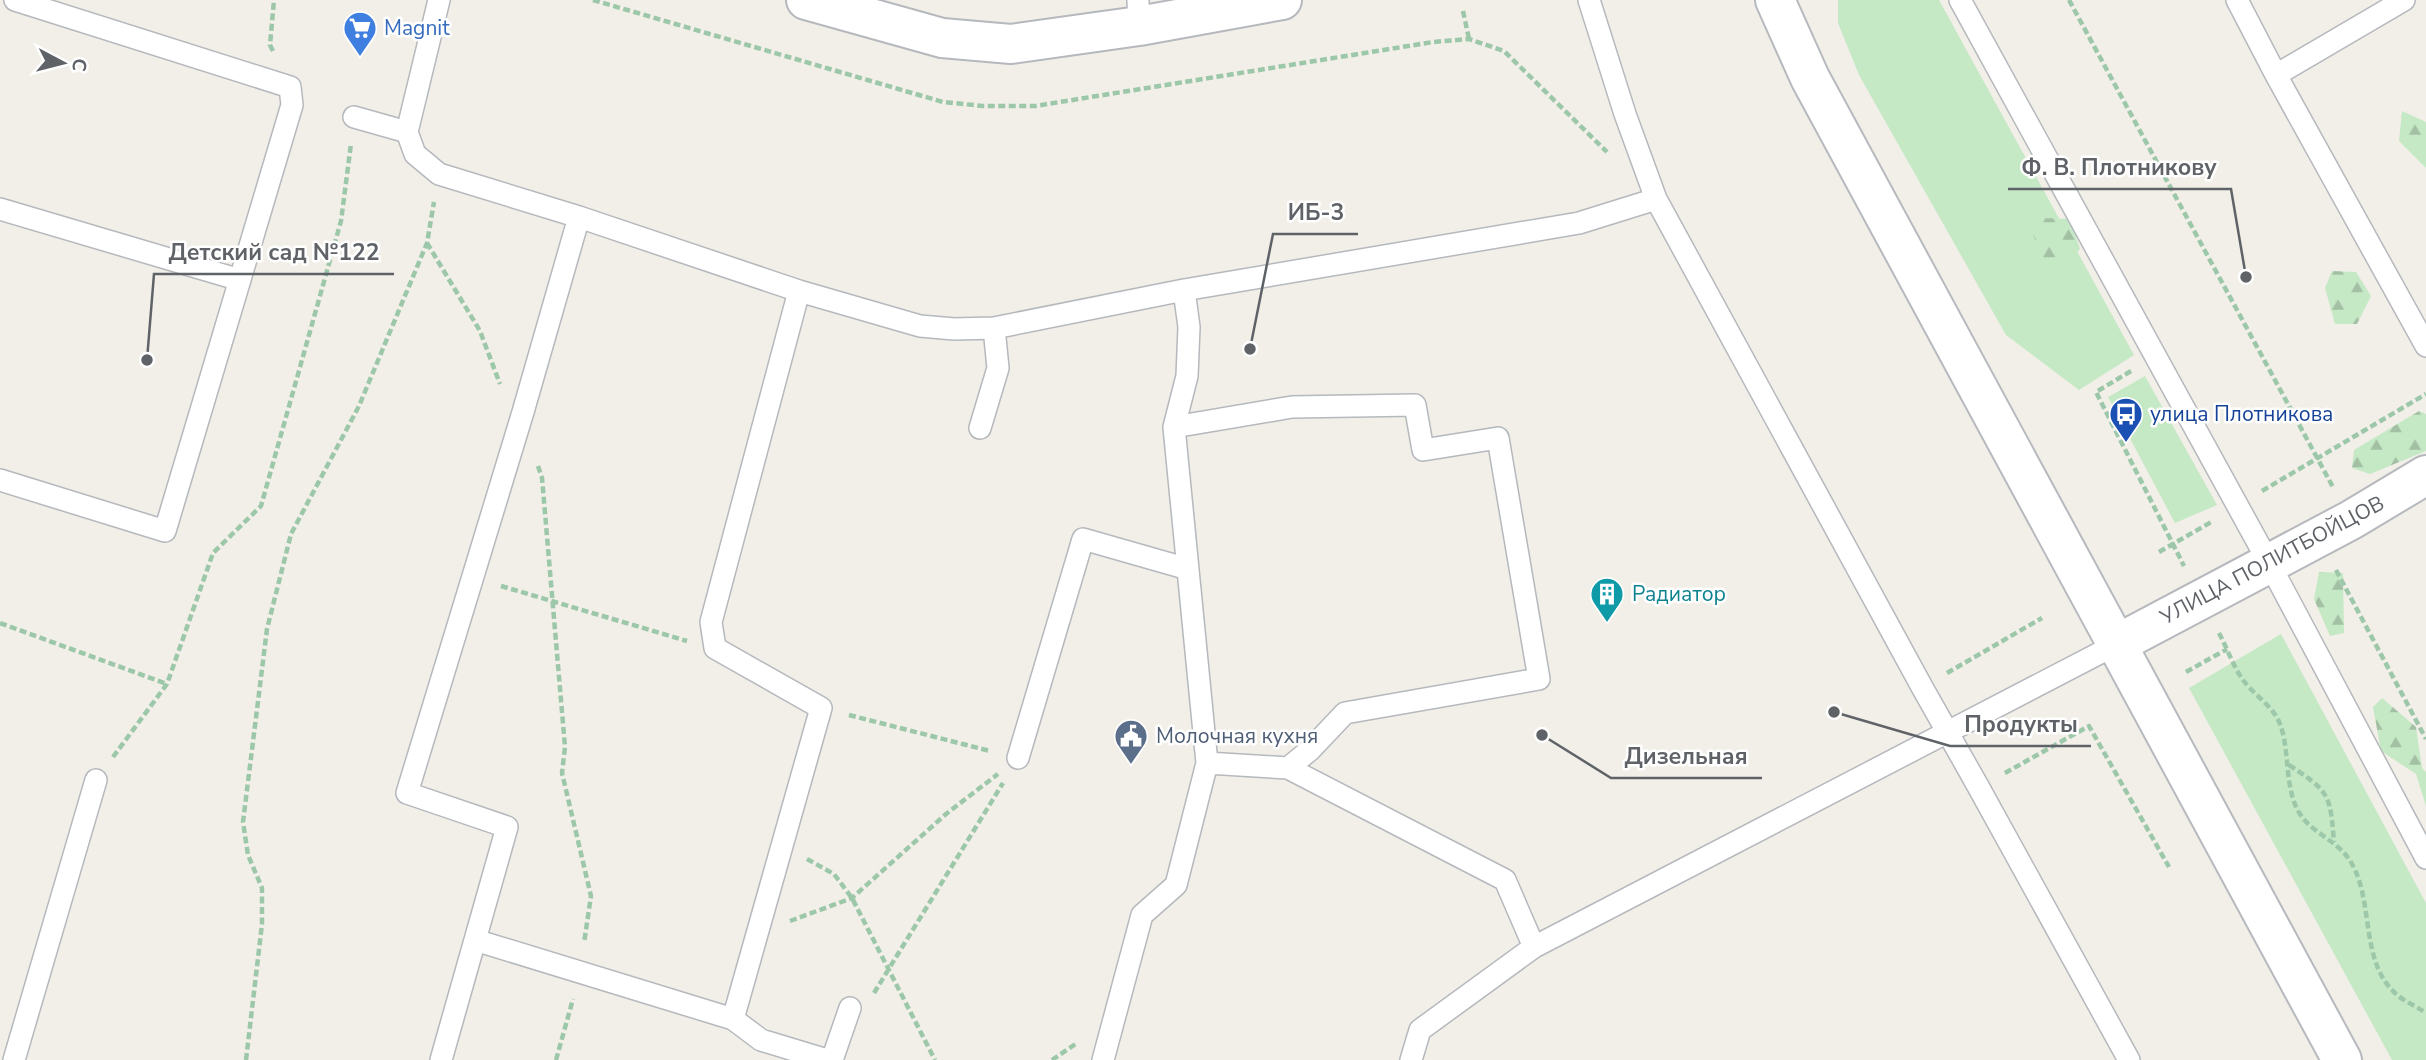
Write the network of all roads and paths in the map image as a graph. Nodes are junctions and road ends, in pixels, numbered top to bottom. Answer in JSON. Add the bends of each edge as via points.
{"nodes":[{"id":1,"x":15,"y":0,"type":"edge"},
{"id":2,"x":274,"y":0,"type":"edge"},
{"id":3,"x":439,"y":0,"type":"edge"},
{"id":4,"x":593,"y":0,"type":"edge"},
{"id":5,"x":806,"y":0,"type":"edge"},
{"id":6,"x":1282,"y":0,"type":"edge"},
{"id":7,"x":1589,"y":0,"type":"edge"},
{"id":8,"x":1775,"y":0,"type":"edge"},
{"id":9,"x":1960,"y":0,"type":"edge"},
{"id":10,"x":2069,"y":0,"type":"edge"},
{"id":11,"x":2236,"y":0,"type":"edge"},
{"id":12,"x":2404,"y":0,"type":"edge"},
{"id":13,"x":1463,"y":10,"type":"dead end"},
{"id":14,"x":1139,"y":13,"type":"edge"},
{"id":15,"x":1469,"y":39,"type":"junction"},
{"id":16,"x":2276,"y":75,"type":"junction"},
{"id":17,"x":290,"y":87,"type":"junction"},
{"id":18,"x":354,"y":117,"type":"joint"},
{"id":19,"x":407,"y":132,"type":"junction"},
{"id":20,"x":1610,"y":155,"type":"dead end"},
{"id":21,"x":439,"y":174,"type":"junction"},
{"id":22,"x":1656,"y":199,"type":"junction"},
{"id":23,"x":0,"y":209,"type":"edge"},
{"id":24,"x":579,"y":217,"type":"junction"},
{"id":25,"x":427,"y":243,"type":"junction"},
{"id":26,"x":240,"y":280,"type":"junction"},
{"id":27,"x":1184,"y":290,"type":"junction"},
{"id":28,"x":799,"y":291,"type":"junction"},
{"id":29,"x":993,"y":328,"type":"junction"},
{"id":30,"x":2426,"y":346,"type":"edge"},
{"id":31,"x":2156,"y":356,"type":"junction"},
{"id":32,"x":2426,"y":394,"type":"edge"},
{"id":33,"x":523,"y":412,"type":"junction"},
{"id":34,"x":1174,"y":427,"type":"junction"},
{"id":35,"x":980,"y":428,"type":"dead end"},
{"id":36,"x":2316,"y":458,"type":"junction"},
{"id":37,"x":2426,"y":475,"type":"edge"},
{"id":38,"x":0,"y":480,"type":"edge"},
{"id":39,"x":2237,"y":506,"type":"junction"},
{"id":40,"x":2335,"y":529,"type":"junction"},
{"id":41,"x":2174,"y":544,"type":"junction"},
{"id":42,"x":2159,"y":552,"type":"dead end"},
{"id":43,"x":2269,"y":563,"type":"junction"},
{"id":44,"x":1188,"y":569,"type":"junction"},
{"id":45,"x":473,"y":577,"type":"junction"},
{"id":46,"x":553,"y":603,"type":"junction"},
{"id":47,"x":2042,"y":618,"type":"dead end"},
{"id":48,"x":2214,"y":623,"type":"dead end"},
{"id":49,"x":0,"y":624,"type":"edge"},
{"id":50,"x":2117,"y":644,"type":"junction"},
{"id":51,"x":715,"y":648,"type":"junction"},
{"id":52,"x":2227,"y":649,"type":"junction"},
{"id":53,"x":2186,"y":672,"type":"dead end"},
{"id":54,"x":167,"y":684,"type":"junction"},
{"id":55,"x":1922,"y":687,"type":"junction"},
{"id":56,"x":821,"y":708,"type":"junction"},
{"id":57,"x":1948,"y":731,"type":"junction"},
{"id":58,"x":2426,"y":739,"type":"edge"},
{"id":59,"x":1018,"y":758,"type":"junction"},
{"id":60,"x":1207,"y":763,"type":"junction"},
{"id":61,"x":2289,"y":765,"type":"junction"},
{"id":62,"x":1288,"y":768,"type":"junction"},
{"id":63,"x":96,"y":780,"type":"joint"},
{"id":64,"x":1979,"y":788,"type":"junction"},
{"id":65,"x":2334,"y":843,"type":"junction"},
{"id":66,"x":782,"y":845,"type":"junction"},
{"id":67,"x":2426,"y":858,"type":"edge"},
{"id":68,"x":2169,"y":867,"type":"dead end"},
{"id":69,"x":852,"y":898,"type":"junction"},
{"id":70,"x":757,"y":933,"type":"junction"},
{"id":71,"x":475,"y":940,"type":"junction"},
{"id":72,"x":1534,"y":947,"type":"junction"},
{"id":73,"x":888,"y":970,"type":"junction"},
{"id":74,"x":580,"y":972,"type":"junction"},
{"id":75,"x":850,"y":1007,"type":"joint"},
{"id":76,"x":2426,"y":1013,"type":"edge"},
{"id":77,"x":733,"y":1019,"type":"junction"},
{"id":78,"x":14,"y":1060,"type":"edge"},
{"id":79,"x":246,"y":1060,"type":"edge"},
{"id":80,"x":441,"y":1060,"type":"edge"},
{"id":81,"x":556,"y":1060,"type":"edge"},
{"id":82,"x":830,"y":1060,"type":"edge"},
{"id":83,"x":935,"y":1060,"type":"edge"},
{"id":84,"x":1103,"y":1060,"type":"edge"},
{"id":85,"x":1412,"y":1060,"type":"edge"},
{"id":86,"x":2129,"y":1060,"type":"edge"},
{"id":87,"x":2342,"y":1060,"type":"edge"}],
"edges":[{"from":1,"to":17,"type":"lane"},
{"from":2,"to":17,"type":"path","via":[[270,45]]},
{"from":3,"to":19,"type":"lane"},
{"from":4,"to":15,"type":"path","via":[[943,102],[984,106],[1035,106]]},
{"from":5,"to":14,"type":"main road","via":[[942,38],[1011,44]]},
{"from":6,"to":14,"type":"main road"},
{"from":7,"to":22,"type":"lane"},
{"from":8,"to":50,"type":"main road","via":[[1810,78]]},
{"from":9,"to":31,"type":"lane"},
{"from":10,"to":36,"type":"path"},
{"from":11,"to":16,"type":"lane"},
{"from":12,"to":16,"type":"lane"},
{"from":13,"to":15,"type":"path"},
{"from":15,"to":20,"type":"path","via":[[1504,51]]},
{"from":16,"to":30,"type":"lane"},
{"from":17,"to":26,"type":"lane","via":[[292,105]]},
{"from":18,"to":19,"type":"lane"},
{"from":18,"to":54,"type":"path","via":[[341,221],[261,506],[214,553]]},
{"from":19,"to":21,"type":"lane","via":[[415,154]]},
{"from":21,"to":24,"type":"lane"},
{"from":21,"to":25,"type":"path"},
{"from":22,"to":27,"type":"lane","via":[[1579,223]]},
{"from":22,"to":55,"type":"lane"},
{"from":23,"to":26,"type":"lane"},
{"from":24,"to":28,"type":"lane"},
{"from":24,"to":33,"type":"lane"},
{"from":25,"to":33,"type":"path","via":[[480,331],[503,390]]},
{"from":25,"to":79,"type":"path","via":[[359,406],[291,534],[268,629],[243,822],[248,855],[262,888]]},
{"from":26,"to":38,"type":"lane","via":[[165,531]]},
{"from":27,"to":29,"type":"lane"},
{"from":27,"to":34,"type":"lane","via":[[1189,327],[1187,376]]},
{"from":28,"to":29,"type":"lane","via":[[920,326]]},
{"from":28,"to":51,"type":"lane","via":[[711,622]]},
{"from":29,"to":35,"type":"lane","via":[[998,368]]},
{"from":31,"to":39,"type":"lane"},
{"from":31,"to":41,"type":"path","via":[[2096,392]]},
{"from":32,"to":36,"type":"path"},
{"from":33,"to":45,"type":"lane"},
{"from":33,"to":46,"type":"path","via":[[542,478]]},
{"from":34,"to":44,"type":"lane"},
{"from":34,"to":62,"type":"lane","via":[[1292,407],[1415,405],[1423,450],[1497,438],[1539,679],[1345,713]]},
{"from":36,"to":39,"type":"path"},
{"from":36,"to":40,"type":"path"},
{"from":37,"to":40,"type":"main road","name":"УЛИЦА ПОЛИТБОЙЦОВ"},
{"from":39,"to":41,"type":"path"},
{"from":39,"to":43,"type":"lane"},
{"from":40,"to":43,"type":"main road","name":"УЛИЦА ПОЛИТБОЙЦОВ"},
{"from":40,"to":58,"type":"path"},
{"from":41,"to":42,"type":"path"},
{"from":43,"to":50,"type":"main road","name":"УЛИЦА ПОЛИТБОЙЦОВ"},
{"from":43,"to":67,"type":"lane"},
{"from":44,"to":59,"type":"lane","via":[[1083,539]]},
{"from":44,"to":60,"type":"lane"},
{"from":45,"to":46,"type":"path"},
{"from":45,"to":71,"type":"lane","via":[[407,793],[508,827]]},
{"from":46,"to":51,"type":"path"},
{"from":46,"to":74,"type":"path","via":[[565,747],[562,772],[591,895]]},
{"from":47,"to":55,"type":"path"},
{"from":48,"to":52,"type":"path"},
{"from":49,"to":54,"type":"path"},
{"from":50,"to":57,"type":"lane"},
{"from":50,"to":87,"type":"main road"},
{"from":51,"to":56,"type":"lane"},
{"from":52,"to":53,"type":"path"},
{"from":52,"to":61,"type":"path","via":[[2242,680],[2280,722]]},
{"from":54,"to":63,"type":"path"},
{"from":55,"to":57,"type":"lane"},
{"from":56,"to":59,"type":"path"},
{"from":56,"to":66,"type":"lane"},
{"from":57,"to":64,"type":"lane"},
{"from":57,"to":72,"type":"lane"},
{"from":59,"to":69,"type":"path","via":[[946,814]]},
{"from":59,"to":73,"type":"path"},
{"from":60,"to":62,"type":"lane"},
{"from":60,"to":84,"type":"lane","via":[[1176,885],[1142,915]]},
{"from":61,"to":65,"type":"path","via":[[2292,795],[2302,817]]},
{"from":61,"to":65,"type":"path","via":[[2317,784],[2331,804]]},
{"from":62,"to":72,"type":"lane","via":[[1505,880]]},
{"from":63,"to":78,"type":"lane"},
{"from":64,"to":68,"type":"path","via":[[2089,726]]},
{"from":64,"to":86,"type":"lane"},
{"from":65,"to":76,"type":"path","via":[[2351,861],[2364,889],[2376,964],[2385,982]]},
{"from":66,"to":69,"type":"path","via":[[834,874]]},
{"from":66,"to":70,"type":"lane"},
{"from":69,"to":70,"type":"path"},
{"from":69,"to":73,"type":"path"},
{"from":70,"to":77,"type":"lane"},
{"from":71,"to":74,"type":"lane"},
{"from":71,"to":80,"type":"lane"},
{"from":72,"to":85,"type":"lane","via":[[1420,1030]]},
{"from":73,"to":75,"type":"path","via":[[873,995]]},
{"from":73,"to":83,"type":"path"},
{"from":74,"to":77,"type":"lane"},
{"from":74,"to":81,"type":"path"},
{"from":75,"to":82,"type":"lane"},
{"from":77,"to":82,"type":"lane","via":[[761,1040]]}]}
